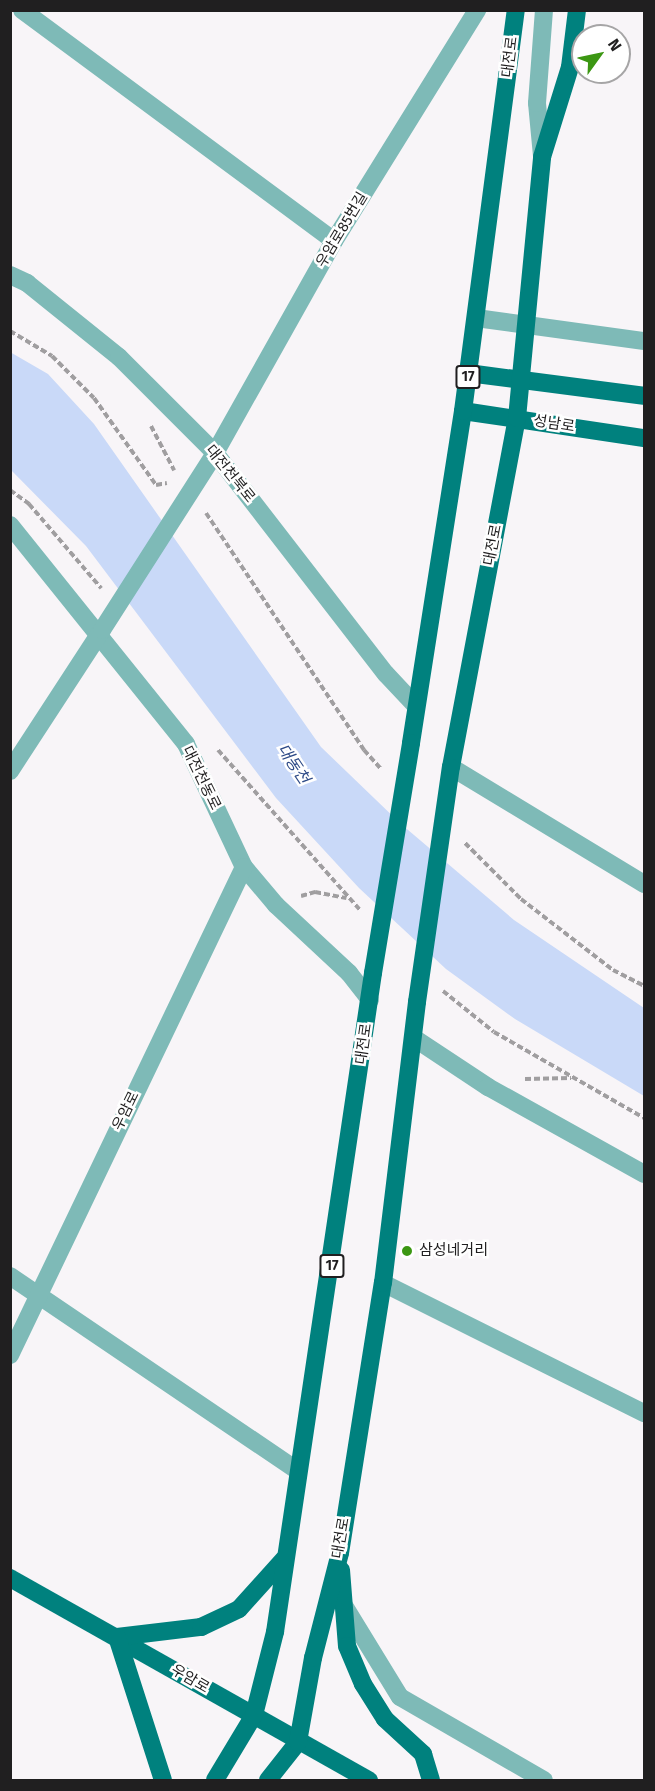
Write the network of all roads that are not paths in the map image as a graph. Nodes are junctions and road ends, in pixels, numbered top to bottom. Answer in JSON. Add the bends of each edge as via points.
{"nodes":[{"id":1,"x":22,"y":10,"type":"edge"},
{"id":2,"x":477,"y":10,"type":"edge"},
{"id":3,"x":516,"y":10,"type":"edge"},
{"id":4,"x":544,"y":10,"type":"edge"},
{"id":5,"x":577,"y":10,"type":"edge"},
{"id":6,"x":542,"y":157,"type":"junction"},
{"id":7,"x":334,"y":241,"type":"junction"},
{"id":8,"x":10,"y":275,"type":"edge"},
{"id":9,"x":476,"y":318,"type":"junction"},
{"id":10,"x":528,"y":323,"type":"junction"},
{"id":11,"x":645,"y":341,"type":"edge"},
{"id":12,"x":468,"y":373,"type":"junction"},
{"id":13,"x":521,"y":380,"type":"junction"},
{"id":14,"x":645,"y":396,"type":"edge"},
{"id":15,"x":463,"y":411,"type":"junction"},
{"id":16,"x":517,"y":418,"type":"junction"},
{"id":17,"x":645,"y":438,"type":"edge"},
{"id":18,"x":215,"y":453,"type":"junction"},
{"id":19,"x":10,"y":525,"type":"edge"},
{"id":20,"x":101,"y":632,"type":"junction"},
{"id":21,"x":416,"y":706,"type":"junction"},
{"id":22,"x":451,"y":767,"type":"junction"},
{"id":23,"x":10,"y":771,"type":"edge"},
{"id":24,"x":244,"y":867,"type":"junction"},
{"id":25,"x":645,"y":884,"type":"edge"},
{"id":26,"x":370,"y":1000,"type":"junction"},
{"id":27,"x":414,"y":1038,"type":"junction"},
{"id":28,"x":645,"y":1174,"type":"edge"},
{"id":29,"x":10,"y":1276,"type":"edge"},
{"id":30,"x":383,"y":1283,"type":"junction"},
{"id":31,"x":36,"y":1296,"type":"junction"},
{"id":32,"x":10,"y":1355,"type":"edge"},
{"id":33,"x":645,"y":1413,"type":"edge"},
{"id":34,"x":298,"y":1471,"type":"junction"},
{"id":35,"x":339,"y":1552,"type":"junction"},
{"id":36,"x":284,"y":1558,"type":"junction"},
{"id":37,"x":10,"y":1578,"type":"edge"},
{"id":38,"x":343,"y":1605,"type":"junction"},
{"id":39,"x":117,"y":1637,"type":"junction"},
{"id":40,"x":254,"y":1715,"type":"junction"},
{"id":41,"x":298,"y":1742,"type":"junction"},
{"id":42,"x":163,"y":1780,"type":"edge"},
{"id":43,"x":215,"y":1780,"type":"edge"},
{"id":44,"x":268,"y":1780,"type":"edge"},
{"id":45,"x":369,"y":1780,"type":"edge"},
{"id":46,"x":431,"y":1780,"type":"edge"},
{"id":47,"x":544,"y":1780,"type":"edge"}],
"edges":[{"from":1,"to":7,"type":"street"},
{"from":2,"to":7,"type":"street","name":"우암로85번길"},
{"from":3,"to":9,"type":"main road","name":"대전로","number":"17"},
{"from":4,"to":6,"type":"street","via":[[537,104]]},
{"from":5,"to":6,"type":"main road","name":"대전로","via":[[570,67]]},
{"from":6,"to":10,"type":"main road","name":"대전로"},
{"from":7,"to":18,"type":"street","name":"우암로85번길"},
{"from":8,"to":18,"type":"street","name":"대전천북로","via":[[27,283],[119,357]]},
{"from":9,"to":10,"type":"street"},
{"from":9,"to":12,"type":"main road","name":"대전로","number":"17"},
{"from":10,"to":11,"type":"street"},
{"from":10,"to":13,"type":"main road","name":"대전로"},
{"from":12,"to":13,"type":"main road"},
{"from":12,"to":15,"type":"main road","name":"대전로","number":"17"},
{"from":13,"to":14,"type":"main road"},
{"from":13,"to":16,"type":"main road","name":"대전로"},
{"from":15,"to":16,"type":"main road","name":"성남로"},
{"from":15,"to":21,"type":"main road","name":"대전로","number":"17"},
{"from":16,"to":17,"type":"main road","name":"성남로"},
{"from":16,"to":22,"type":"main road","name":"대전로"},
{"from":18,"to":20,"type":"street","name":"우암로85번길","bridge":true},
{"from":18,"to":21,"type":"street","name":"대전천북로","via":[[386,674]]},
{"from":19,"to":20,"type":"street","name":"대전천동로"},
{"from":20,"to":23,"type":"street"},
{"from":20,"to":24,"type":"street","name":"대전천동로","via":[[186,744]]},
{"from":21,"to":26,"type":"main road","name":"대전로","number":"17","bridge":true},
{"from":22,"to":25,"type":"street"},
{"from":22,"to":27,"type":"main road","name":"대전로","bridge":true},
{"from":24,"to":26,"type":"street","name":"대전천동로","via":[[276,905],[349,973]]},
{"from":24,"to":31,"type":"street","name":"우암로"},
{"from":26,"to":34,"type":"main road","name":"대전로","number":"17"},
{"from":27,"to":28,"type":"street","via":[[488,1087]]},
{"from":27,"to":30,"type":"main road","name":"대전로"},
{"from":29,"to":31,"type":"street"},
{"from":30,"to":33,"type":"street"},
{"from":30,"to":35,"type":"main road","name":"대전로"},
{"from":31,"to":32,"type":"street","name":"우암로"},
{"from":31,"to":34,"type":"street"},
{"from":34,"to":36,"type":"main road","name":"대전로","number":"17"},
{"from":35,"to":38,"type":"main road"},
{"from":35,"to":41,"type":"main road","name":"대전로","via":[[313,1658]]},
{"from":36,"to":39,"type":"main road","via":[[238,1609],[201,1627]]},
{"from":36,"to":40,"type":"main road","name":"대전로","number":"17","via":[[275,1632]]},
{"from":37,"to":39,"type":"main road","name":"우암로"},
{"from":38,"to":46,"type":"main road","via":[[347,1646],[363,1684],[385,1719],[423,1754]]},
{"from":38,"to":47,"type":"street","via":[[400,1697]]},
{"from":39,"to":40,"type":"main road","name":"우암로"},
{"from":39,"to":42,"type":"main road"},
{"from":40,"to":41,"type":"main road","name":"우암로"},
{"from":40,"to":43,"type":"main road","name":"대전로","number":"17"},
{"from":41,"to":44,"type":"main road","name":"대전로"},
{"from":41,"to":45,"type":"main road","name":"우암로"}]}
